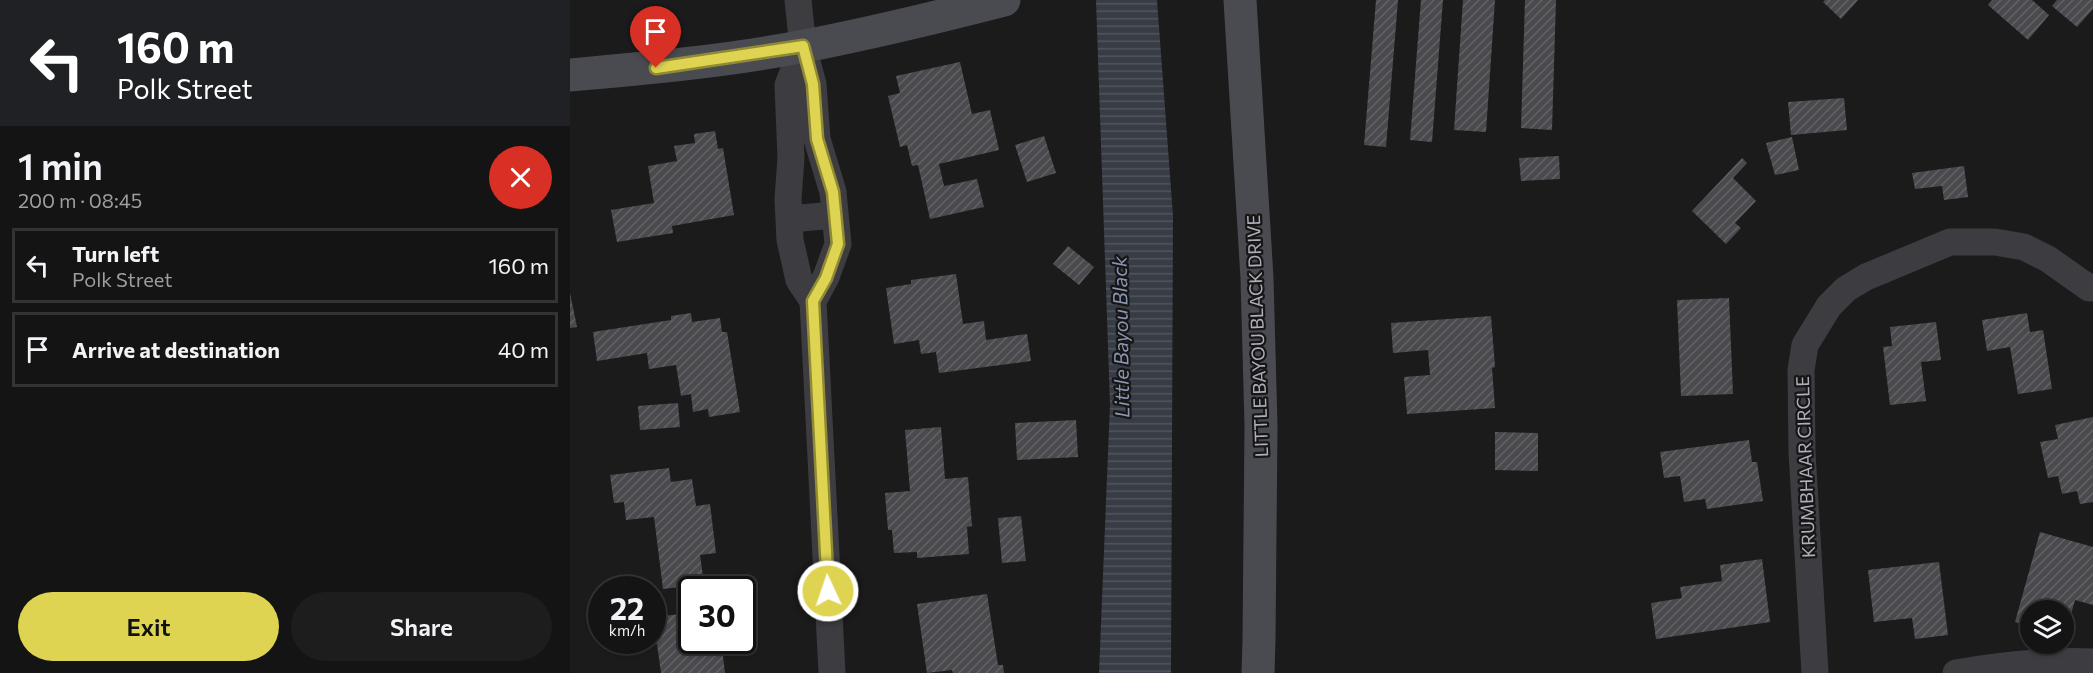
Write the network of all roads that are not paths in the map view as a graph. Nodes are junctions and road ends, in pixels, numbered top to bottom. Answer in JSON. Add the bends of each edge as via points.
{"nodes":[{"id":1,"x":798,"y":0,"type":"edge"},
{"id":2,"x":1004,"y":0,"type":"edge"},
{"id":3,"x":1240,"y":0,"type":"edge"},
{"id":4,"x":803,"y":46,"type":"junction"},
{"id":5,"x":570,"y":75,"type":"edge"},
{"id":6,"x":835,"y":215,"type":"junction"},
{"id":7,"x":789,"y":219,"type":"junction"},
{"id":8,"x":2089,"y":288,"type":"dead end"},
{"id":9,"x":813,"y":301,"type":"junction"},
{"id":10,"x":2093,"y":662,"type":"edge"},
{"id":11,"x":832,"y":673,"type":"edge"},
{"id":12,"x":1258,"y":673,"type":"edge"},
{"id":13,"x":1815,"y":673,"type":"edge"},
{"id":14,"x":1956,"y":673,"type":"edge"}],
"edges":[{"from":1,"to":4,"type":"street"},
{"from":2,"to":4,"type":"main road"},
{"from":3,"to":12,"type":"main road","name":"LITTLE BAYOU BLACK DRIVE","via":[[1257,278],[1261,426]]},
{"from":4,"to":5,"type":"main road","via":[[678,66]]},
{"from":4,"to":6,"type":"street","via":[[813,84],[817,139],[833,192]]},
{"from":4,"to":7,"type":"street","via":[[788,85]]},
{"from":6,"to":7,"type":"street"},
{"from":6,"to":9,"type":"street","via":[[838,244]]},
{"from":7,"to":9,"type":"street","via":[[799,280]]},
{"from":8,"to":13,"type":"street","name":"KRUMBHAAR CIRCLE","via":[[2024,247],[1995,242],[1950,242],[1866,278],[1846,289],[1829,306],[1806,345],[1801,370]]},
{"from":9,"to":11,"type":"street"},
{"from":10,"to":14,"type":"street","via":[[1986,667]]}]}
